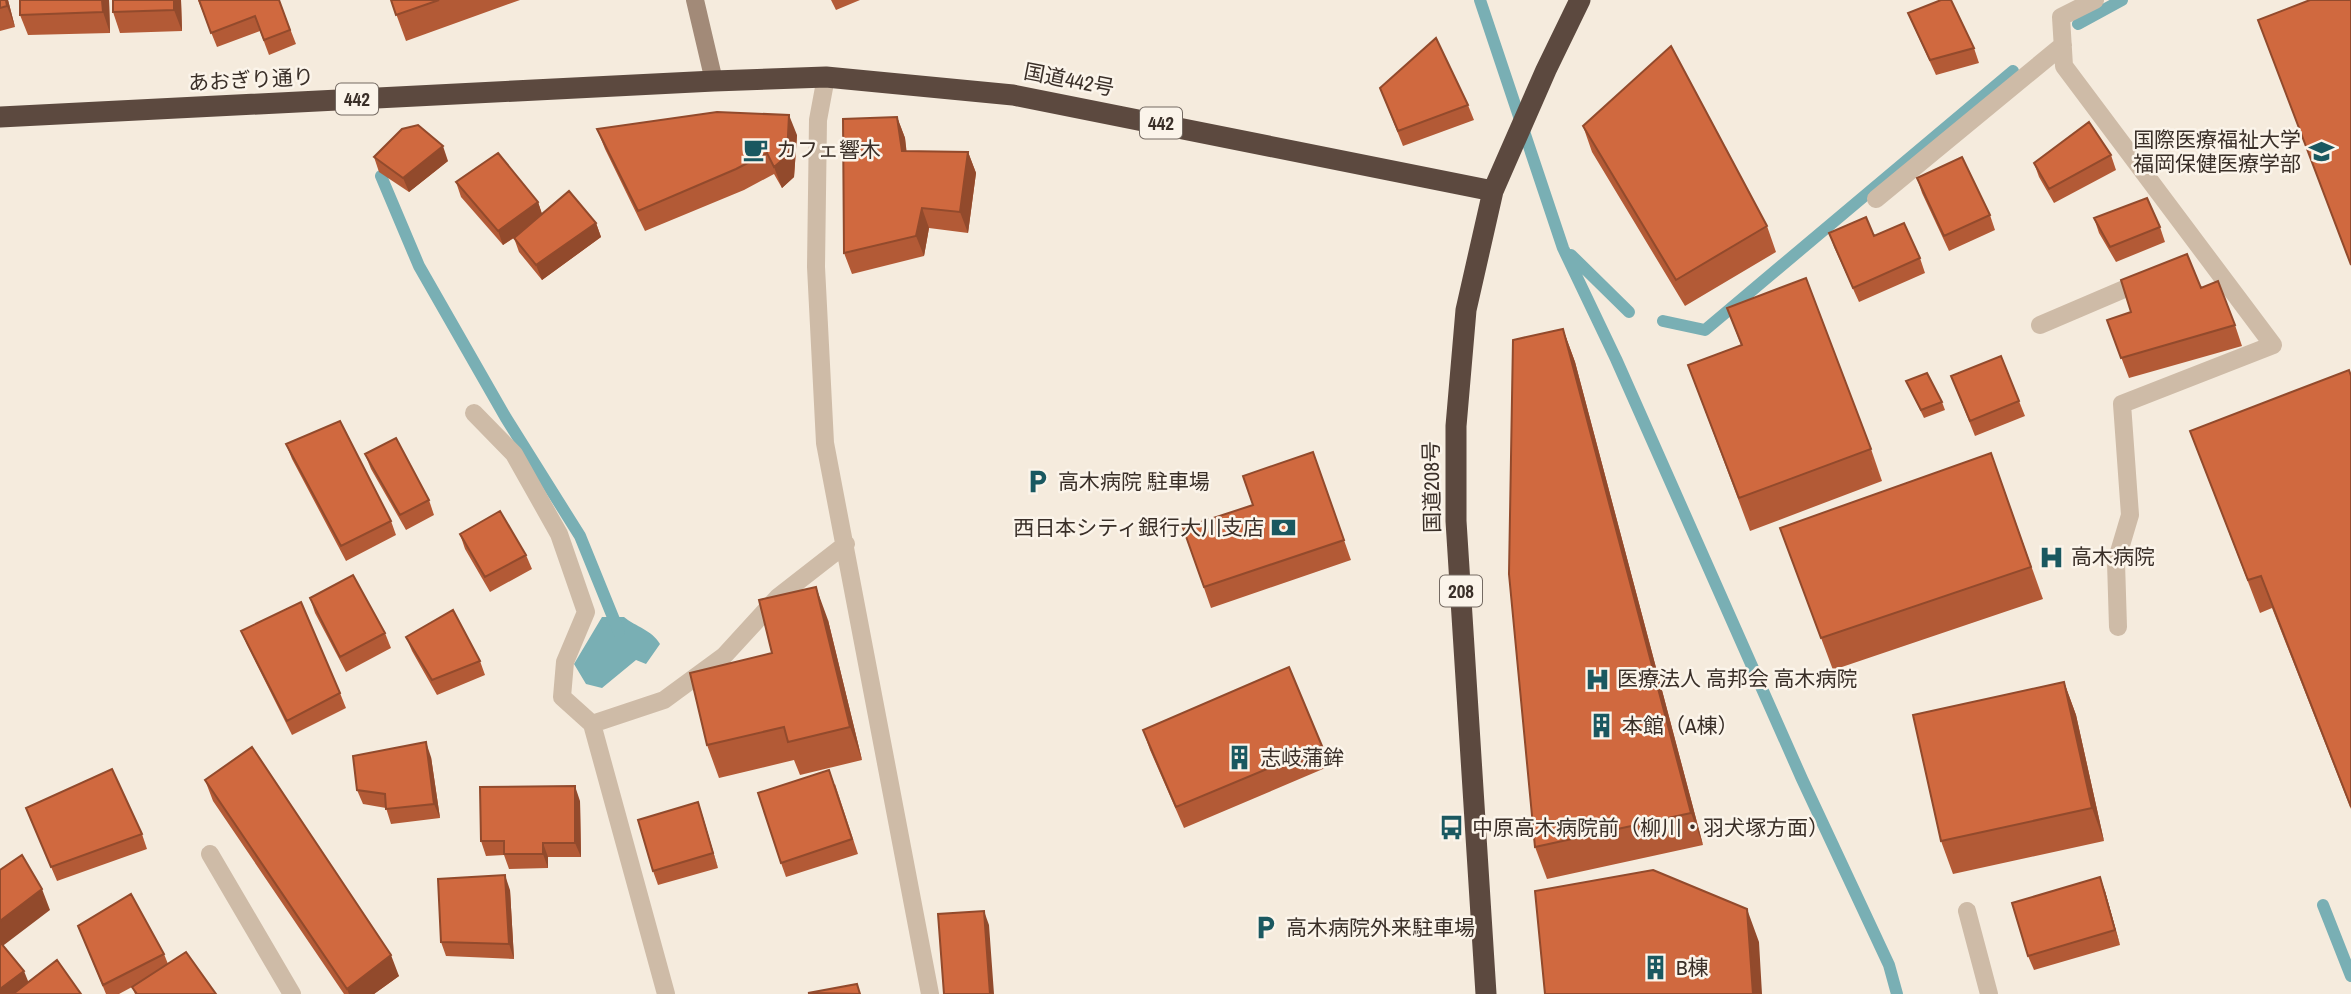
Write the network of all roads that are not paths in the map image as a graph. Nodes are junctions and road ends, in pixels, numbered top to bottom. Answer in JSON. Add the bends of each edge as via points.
{"nodes":[{"id":1,"x":695,"y":0,"type":"edge"},
{"id":2,"x":1580,"y":0,"type":"edge"},
{"id":3,"x":2095,"y":0,"type":"edge"},
{"id":4,"x":2063,"y":44,"type":"junction"},
{"id":5,"x":826,"y":77,"type":"junction"},
{"id":6,"x":714,"y":80,"type":"junction"},
{"id":7,"x":0,"y":117,"type":"edge"},
{"id":8,"x":1493,"y":191,"type":"junction"},
{"id":9,"x":1876,"y":199,"type":"dead end"},
{"id":10,"x":2154,"y":277,"type":"edge"},
{"id":11,"x":2040,"y":325,"type":"dead end"},
{"id":12,"x":474,"y":413,"type":"dead end"},
{"id":13,"x":846,"y":544,"type":"junction"},
{"id":14,"x":2118,"y":627,"type":"dead end"},
{"id":15,"x":592,"y":724,"type":"junction"},
{"id":16,"x":210,"y":853,"type":"dead end"},
{"id":17,"x":1967,"y":911,"type":"dead end"},
{"id":18,"x":292,"y":994,"type":"edge"},
{"id":19,"x":666,"y":994,"type":"edge"},
{"id":20,"x":930,"y":994,"type":"edge"},
{"id":21,"x":1486,"y":994,"type":"edge"},
{"id":22,"x":1989,"y":994,"type":"edge"}],
"edges":[{"from":1,"to":6,"type":"street"},
{"from":2,"to":8,"type":"highway","name":"国道208号","number":"208"},
{"from":3,"to":4,"type":"street","via":[[2061,17]]},
{"from":4,"to":9,"type":"street"},
{"from":4,"to":14,"type":"street","via":[[2064,66],[2198,258],[2273,345],[2122,404],[2130,516],[2116,562]]},
{"from":5,"to":6,"type":"highway","name":"国道442号","number":"442"},
{"from":5,"to":8,"type":"highway","name":"国道442号","number":"442","via":[[1013,95]]},
{"from":5,"to":13,"type":"street","via":[[818,120],[816,267],[825,443]]},
{"from":6,"to":7,"type":"highway","name":"あおぎり通り","number":"442"},
{"from":8,"to":21,"type":"highway","name":"国道208号","number":"208","via":[[1466,310],[1456,426],[1456,521]]},
{"from":10,"to":11,"type":"street"},
{"from":12,"to":15,"type":"street","via":[[514,454],[559,534],[586,612],[565,662],[562,697]]},
{"from":13,"to":15,"type":"street","via":[[778,597],[724,656],[664,700]]},
{"from":13,"to":20,"type":"street"},
{"from":15,"to":19,"type":"street"},
{"from":16,"to":18,"type":"street"},
{"from":17,"to":22,"type":"street"}]}
